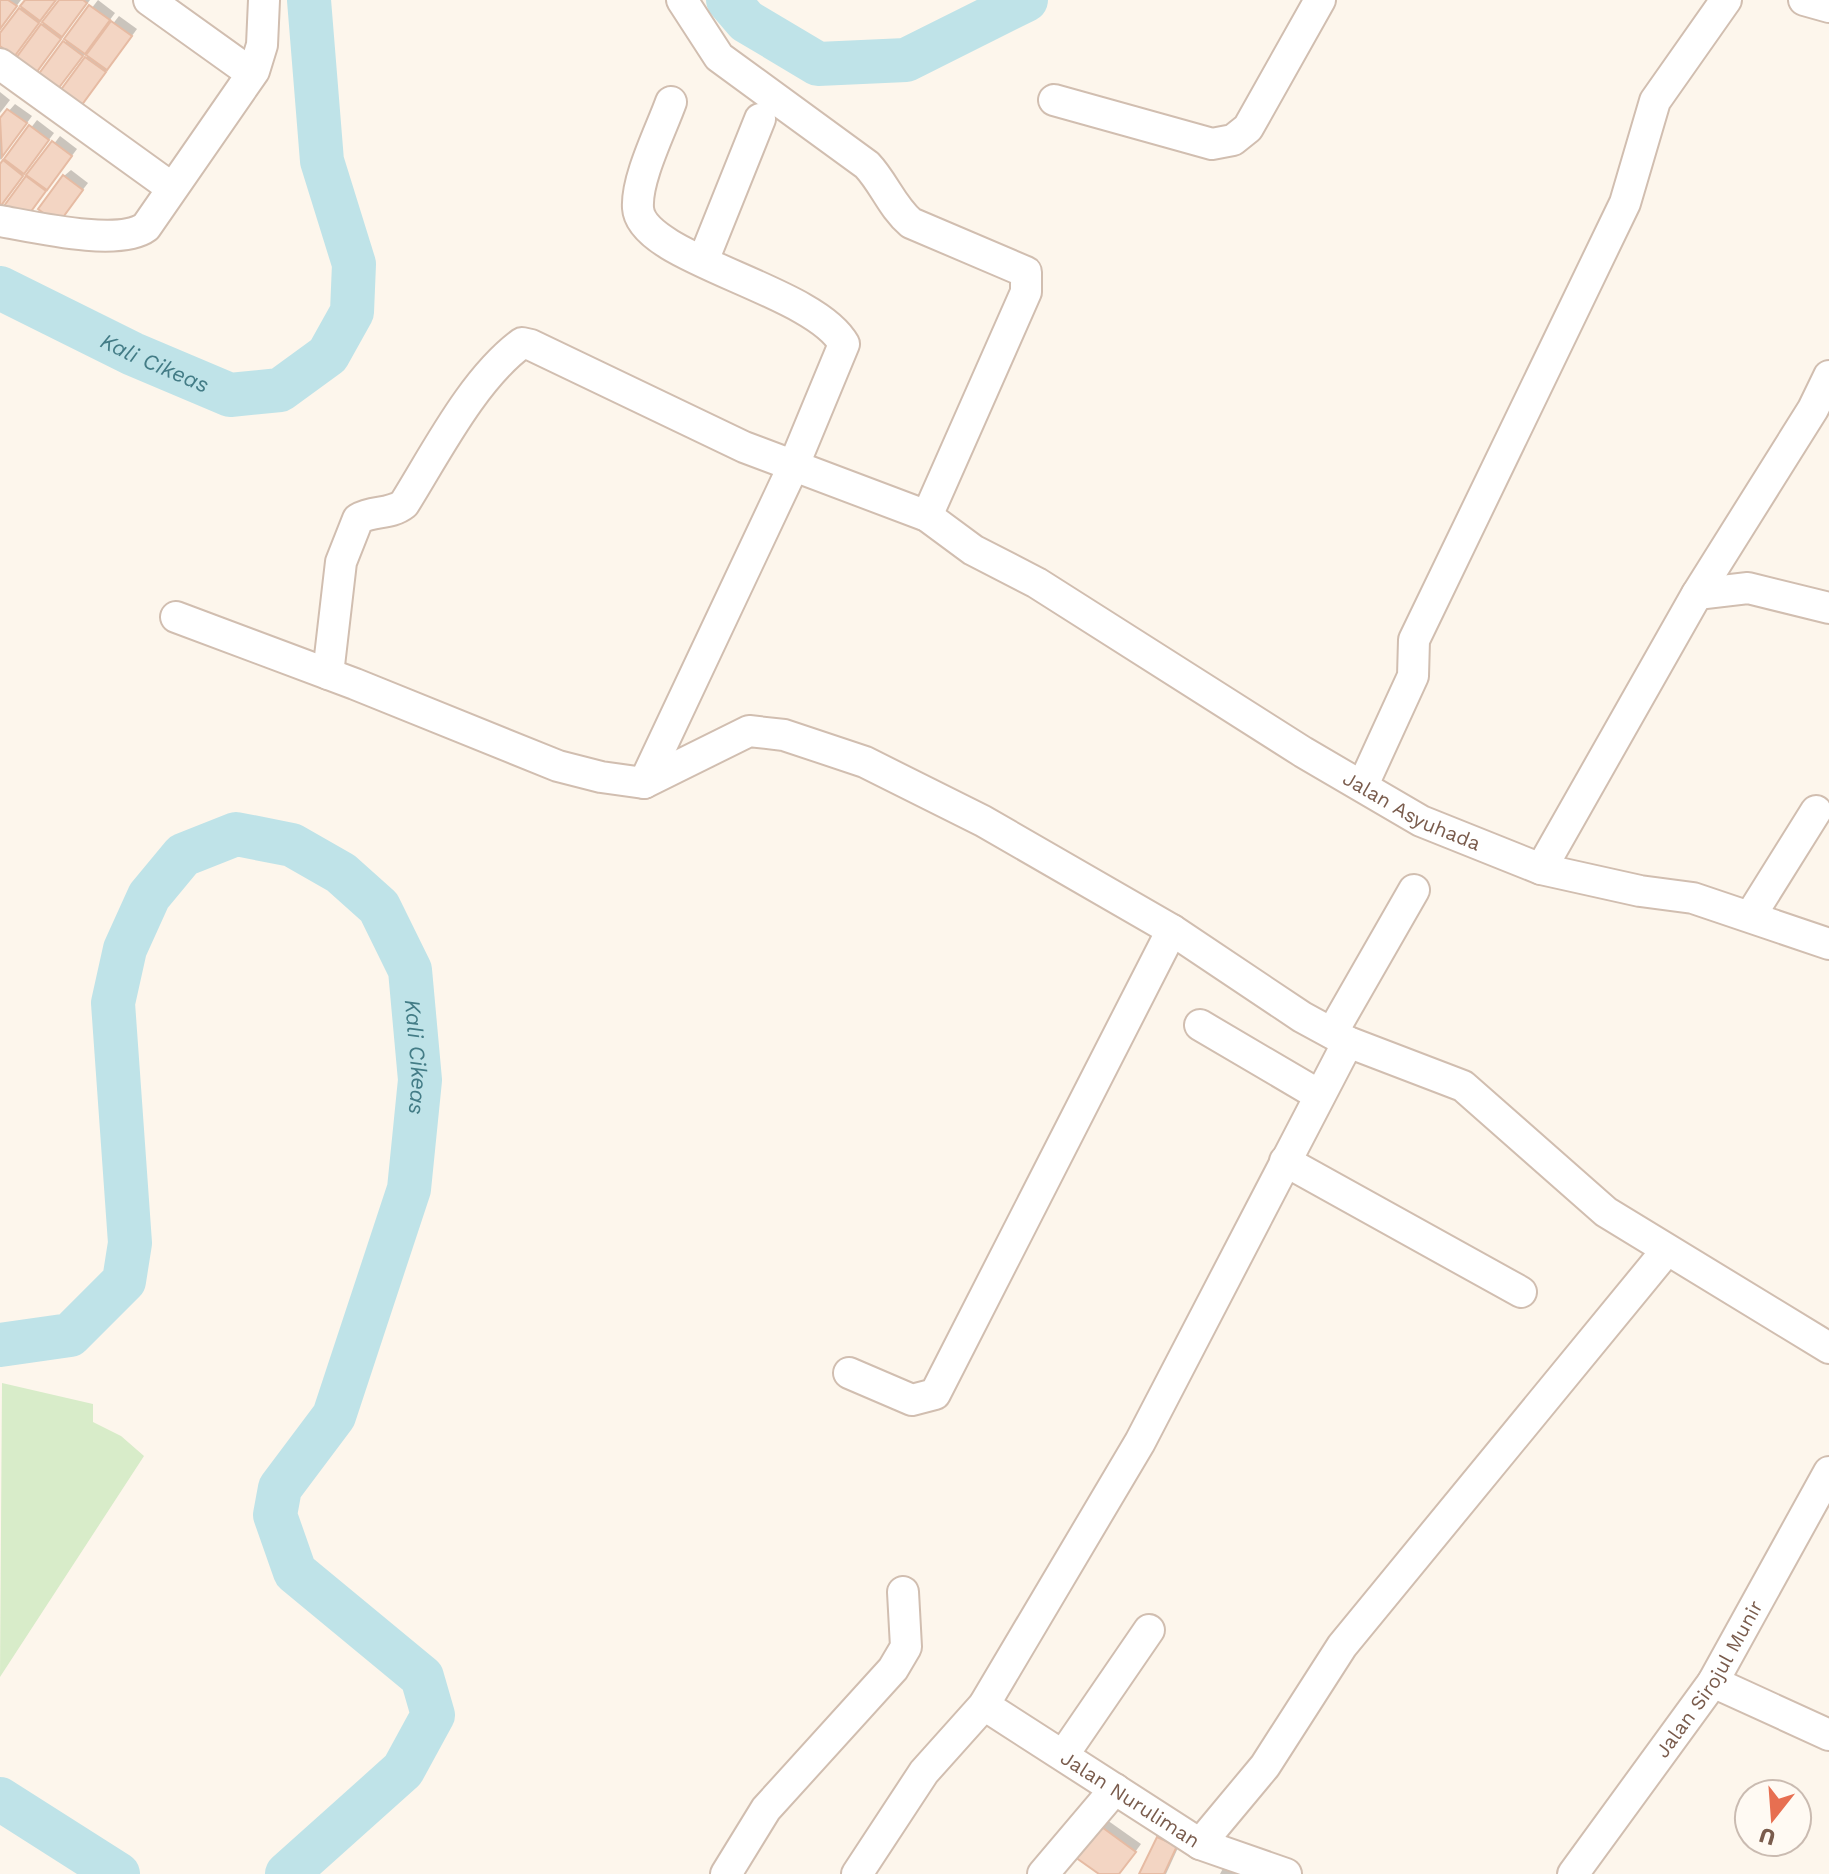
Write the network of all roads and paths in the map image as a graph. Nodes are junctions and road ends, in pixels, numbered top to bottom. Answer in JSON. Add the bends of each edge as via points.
{"nodes":[{"id":1,"x":149,"y":0,"type":"edge"},
{"id":2,"x":264,"y":0,"type":"edge"},
{"id":3,"x":682,"y":0,"type":"edge"},
{"id":4,"x":1320,"y":0,"type":"edge"},
{"id":5,"x":1726,"y":0,"type":"edge"},
{"id":6,"x":1804,"y":0,"type":"edge"},
{"id":7,"x":1829,"y":7,"type":"edge"},
{"id":8,"x":0,"y":64,"type":"edge"},
{"id":9,"x":251,"y":73,"type":"junction"},
{"id":10,"x":1054,"y":100,"type":"dead end"},
{"id":11,"x":671,"y":102,"type":"dead end"},
{"id":12,"x":760,"y":119,"type":"dead end"},
{"id":13,"x":172,"y":188,"type":"junction"},
{"id":14,"x":0,"y":221,"type":"edge"},
{"id":15,"x":703,"y":261,"type":"junction"},
{"id":16,"x":1829,"y":376,"type":"edge"},
{"id":17,"x":1821,"y":414,"type":"edge"},
{"id":18,"x":793,"y":467,"type":"junction"},
{"id":19,"x":927,"y":516,"type":"junction"},
{"id":20,"x":1697,"y":594,"type":"junction"},
{"id":21,"x":1829,"y":608,"type":"edge"},
{"id":22,"x":176,"y":617,"type":"dead end"},
{"id":23,"x":328,"y":674,"type":"junction"},
{"id":24,"x":644,"y":783,"type":"junction"},
{"id":25,"x":1363,"y":785,"type":"junction"},
{"id":26,"x":1816,"y":811,"type":"dead end"},
{"id":27,"x":1541,"y":869,"type":"junction"},
{"id":28,"x":1414,"y":890,"type":"dead end"},
{"id":29,"x":1751,"y":915,"type":"junction"},
{"id":30,"x":1172,"y":930,"type":"junction"},
{"id":31,"x":1828,"y":941,"type":"edge"},
{"id":32,"x":1200,"y":1025,"type":"dead end"},
{"id":33,"x":1340,"y":1038,"type":"junction"},
{"id":34,"x":1319,"y":1095,"type":"junction"},
{"id":35,"x":1285,"y":1161,"type":"junction"},
{"id":36,"x":1667,"y":1250,"type":"junction"},
{"id":37,"x":1521,"y":1292,"type":"dead end"},
{"id":38,"x":1829,"y":1348,"type":"edge"},
{"id":39,"x":849,"y":1373,"type":"dead end"},
{"id":40,"x":1829,"y":1472,"type":"edge"},
{"id":41,"x":903,"y":1592,"type":"dead end"},
{"id":42,"x":1149,"y":1630,"type":"dead end"},
{"id":43,"x":1713,"y":1682,"type":"junction"},
{"id":44,"x":984,"y":1705,"type":"junction"},
{"id":45,"x":1829,"y":1735,"type":"edge"},
{"id":46,"x":1064,"y":1754,"type":"junction"},
{"id":47,"x":1115,"y":1789,"type":"junction"},
{"id":48,"x":1200,"y":1844,"type":"junction"},
{"id":49,"x":726,"y":1874,"type":"edge"},
{"id":50,"x":857,"y":1874,"type":"edge"},
{"id":51,"x":1043,"y":1874,"type":"edge"},
{"id":52,"x":1286,"y":1874,"type":"edge"},
{"id":53,"x":1573,"y":1874,"type":"edge"}],
"edges":[{"from":1,"to":9,"type":"street"},
{"from":2,"to":9,"type":"street","via":[[262,45]]},
{"from":3,"to":19,"type":"street","via":[[719,57],[867,165],[911,223],[1026,272],[1026,292]]},
{"from":4,"to":10,"type":"street","via":[[1248,128],[1233,140],[1212,144]]},
{"from":5,"to":25,"type":"street","via":[[1655,101],[1625,203],[1414,640],[1413,676]]},
{"from":6,"to":7,"type":"street"},
{"from":8,"to":13,"type":"street"},
{"from":9,"to":13,"type":"street"},
{"from":11,"to":15,"type":"street","via":[[638,209],[647,229]]},
{"from":12,"to":15,"type":"street"},
{"from":13,"to":14,"type":"street","via":[[135,235]]},
{"from":15,"to":18,"type":"street","via":[[828,323],[844,344]]},
{"from":16,"to":17,"type":"street"},
{"from":17,"to":20,"type":"street"},
{"from":18,"to":19,"type":"street","name":"Jalan Asyuhada"},
{"from":18,"to":23,"type":"street","name":"Jalan Asyuhada","via":[[522,343],[486,379],[404,504],[358,519],[341,562]]},
{"from":18,"to":24,"type":"street"},
{"from":19,"to":25,"type":"street","name":"Jalan Asyuhada","via":[[973,550],[1037,583]]},
{"from":20,"to":21,"type":"street","via":[[1748,588]]},
{"from":20,"to":27,"type":"street"},
{"from":22,"to":23,"type":"street"},
{"from":23,"to":24,"type":"street","via":[[558,766]]},
{"from":24,"to":30,"type":"street","via":[[749,731],[784,735],[865,762],[983,821]]},
{"from":25,"to":27,"type":"street","name":"Jalan Asyuhada","via":[[1421,821]]},
{"from":26,"to":29,"type":"street"},
{"from":27,"to":29,"type":"street","name":"Jalan Asyuhada","via":[[1693,898]]},
{"from":28,"to":33,"type":"street"},
{"from":29,"to":31,"type":"street","name":"Jalan Asyuhada"},
{"from":30,"to":33,"type":"street"},
{"from":30,"to":39,"type":"street","via":[[935,1394],[912,1400]]},
{"from":32,"to":34,"type":"street"},
{"from":33,"to":34,"type":"street"},
{"from":33,"to":36,"type":"street","via":[[1463,1086],[1606,1212]]},
{"from":34,"to":35,"type":"street"},
{"from":35,"to":37,"type":"street"},
{"from":35,"to":44,"type":"street","via":[[1140,1442]]},
{"from":36,"to":38,"type":"street"},
{"from":36,"to":48,"type":"street","via":[[1342,1646],[1265,1766]]},
{"from":40,"to":43,"type":"street","name":"Jalan Sirojul Munir"},
{"from":41,"to":49,"type":"street","via":[[906,1647],[893,1669],[766,1809]]},
{"from":42,"to":46,"type":"street"},
{"from":43,"to":45,"type":"street"},
{"from":43,"to":53,"type":"street","name":"Jalan Sirojul Munir"},
{"from":44,"to":46,"type":"street","name":"Jalan Nuruliman"},
{"from":44,"to":50,"type":"street","via":[[924,1772]]},
{"from":46,"to":47,"type":"street","name":"Jalan Nuruliman"},
{"from":47,"to":48,"type":"street","name":"Jalan Nuruliman"},
{"from":47,"to":51,"type":"street"},
{"from":48,"to":52,"type":"street","name":"Jalan Nuruliman"}]}
